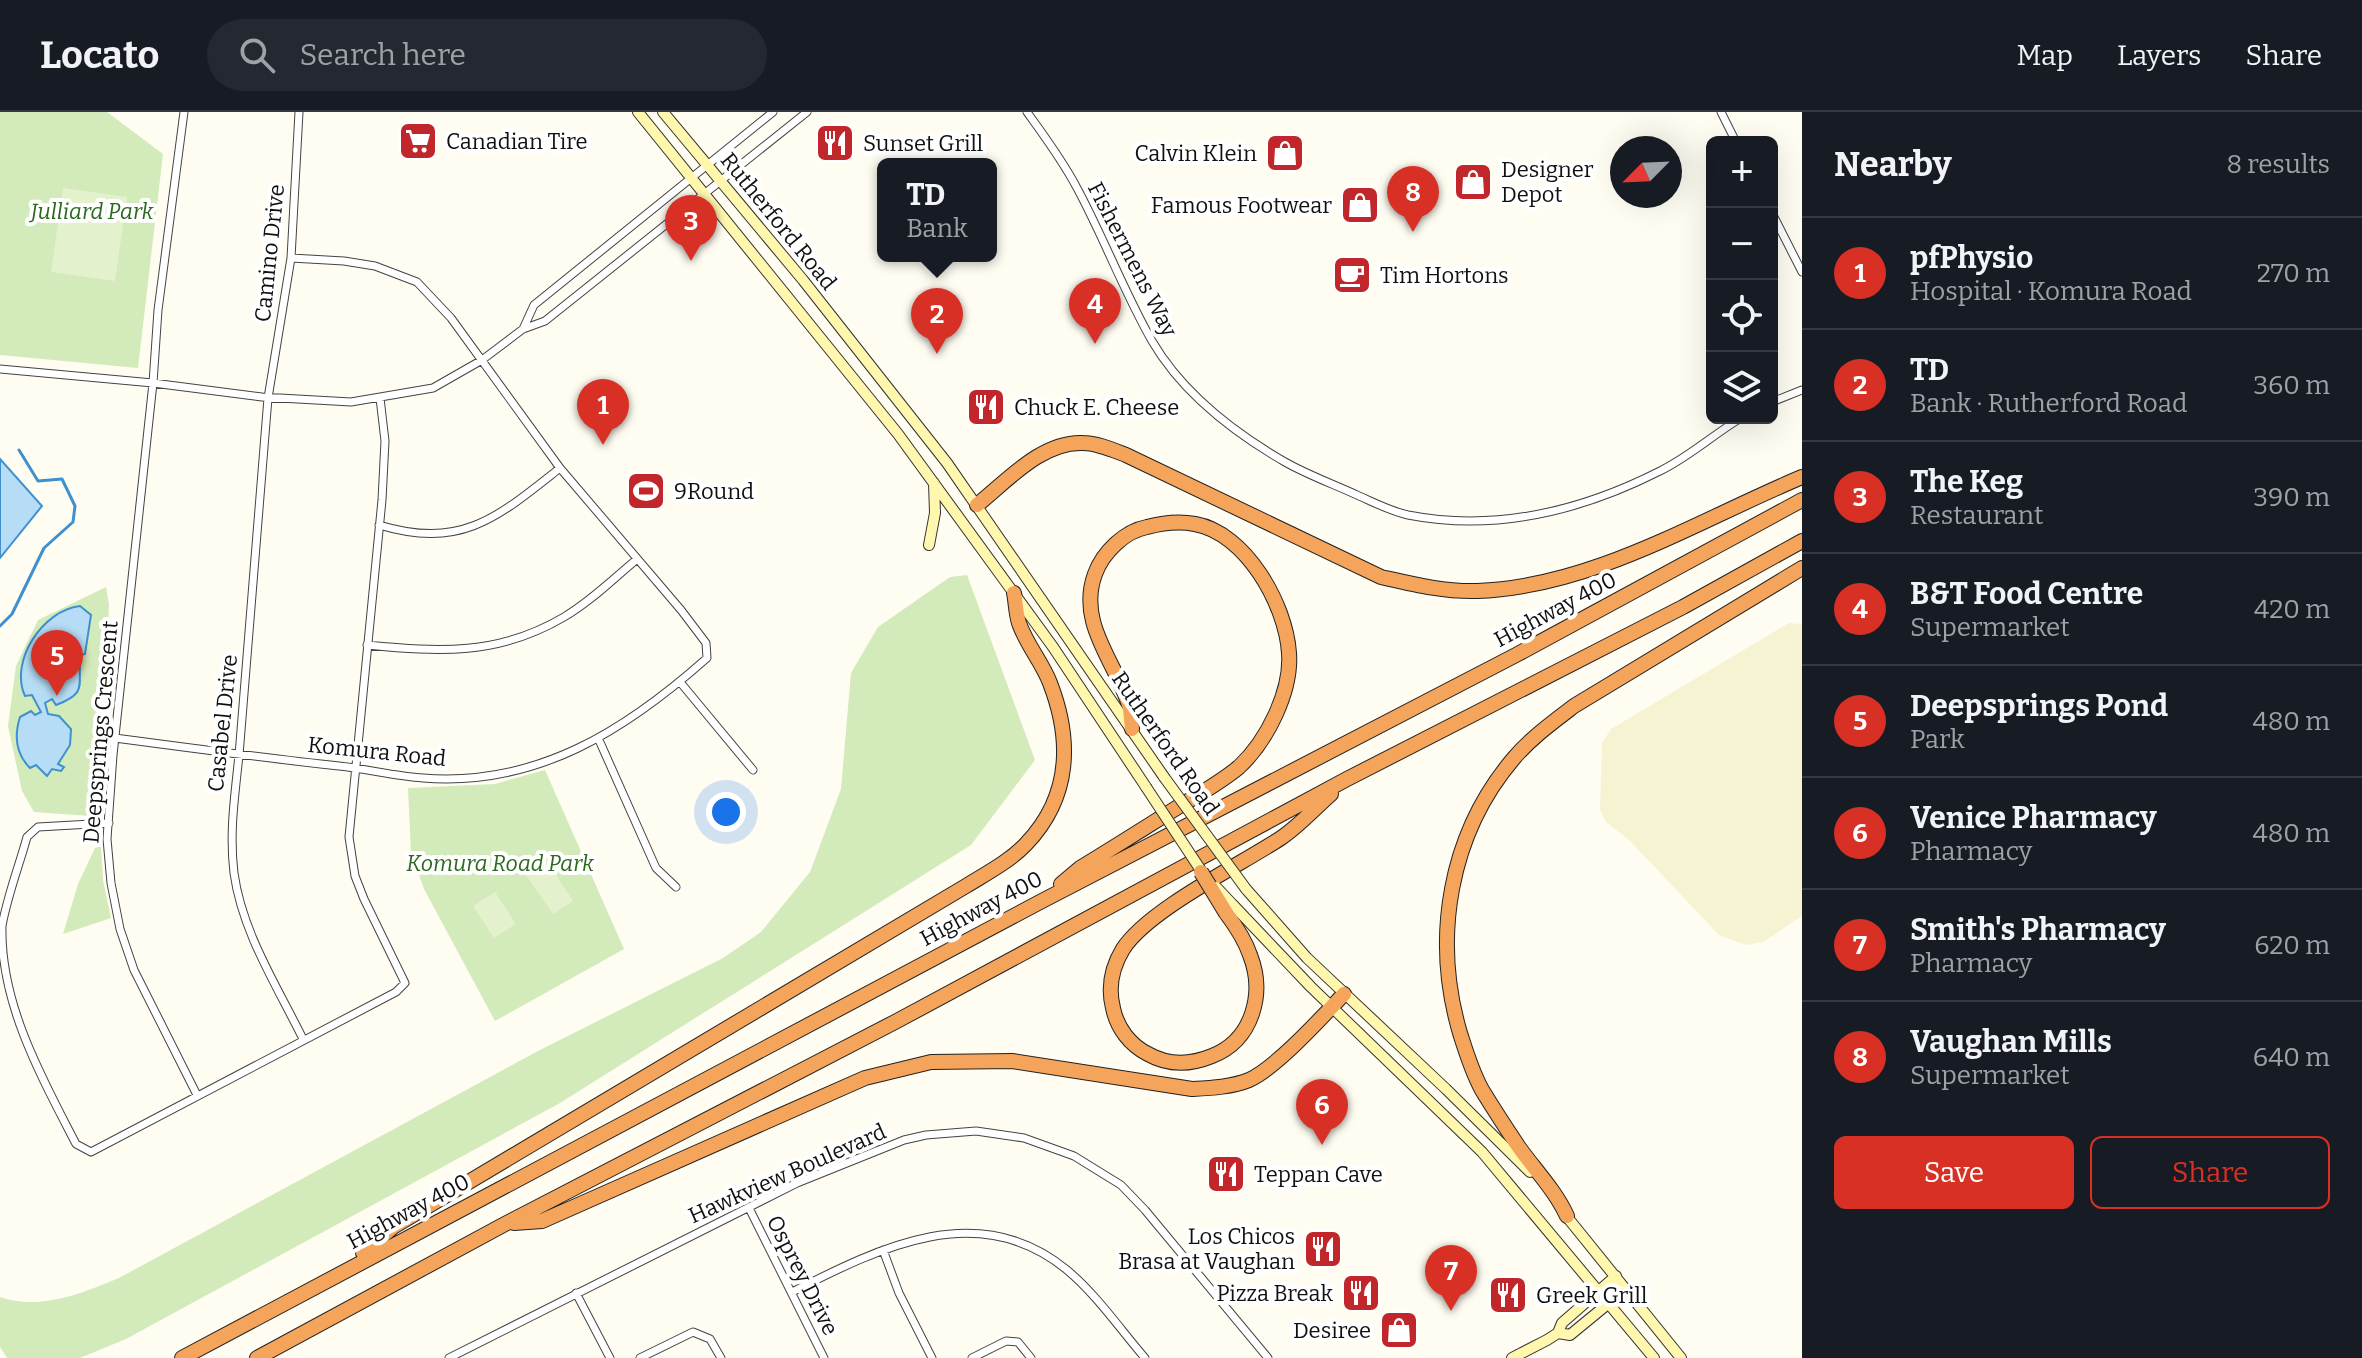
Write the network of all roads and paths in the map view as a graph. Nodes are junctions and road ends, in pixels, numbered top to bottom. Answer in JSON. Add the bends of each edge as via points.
{"nodes":[{"id":1,"x":184,"y":112,"type":"edge"},
{"id":2,"x":299,"y":112,"type":"edge"},
{"id":3,"x":638,"y":112,"type":"edge"},
{"id":4,"x":663,"y":112,"type":"edge"},
{"id":5,"x":773,"y":112,"type":"edge"},
{"id":6,"x":807,"y":112,"type":"edge"},
{"id":7,"x":1027,"y":112,"type":"edge"},
{"id":8,"x":1721,"y":112,"type":"edge"},
{"id":9,"x":1733,"y":136,"type":"edge"},
{"id":10,"x":707,"y":165,"type":"junction"},
{"id":11,"x":692,"y":178,"type":"junction"},
{"id":12,"x":721,"y":182,"type":"junction"},
{"id":13,"x":704,"y":193,"type":"junction"},
{"id":14,"x":1778,"y":225,"type":"edge"},
{"id":15,"x":291,"y":258,"type":"junction"},
{"id":16,"x":1802,"y":272,"type":"edge"},
{"id":17,"x":523,"y":329,"type":"junction"},
{"id":18,"x":482,"y":360,"type":"junction"},
{"id":19,"x":0,"y":369,"type":"edge"},
{"id":20,"x":153,"y":383,"type":"junction"},
{"id":21,"x":1800,"y":388,"type":"edge"},
{"id":22,"x":268,"y":398,"type":"junction"},
{"id":23,"x":380,"y":398,"type":"junction"},
{"id":24,"x":1778,"y":399,"type":"edge"},
{"id":25,"x":1732,"y":424,"type":"edge"},
{"id":26,"x":560,"y":468,"type":"junction"},
{"id":27,"x":1802,"y":477,"type":"edge"},
{"id":28,"x":934,"y":481,"type":"junction"},
{"id":29,"x":1802,"y":500,"type":"edge"},
{"id":30,"x":977,"y":505,"type":"junction"},
{"id":31,"x":965,"y":524,"type":"junction"},
{"id":32,"x":379,"y":525,"type":"junction"},
{"id":33,"x":1802,"y":541,"type":"edge"},
{"id":34,"x":929,"y":545,"type":"dead end"},
{"id":35,"x":636,"y":560,"type":"junction"},
{"id":36,"x":1802,"y":568,"type":"edge"},
{"id":37,"x":1014,"y":593,"type":"junction"},
{"id":38,"x":367,"y":645,"type":"junction"},
{"id":39,"x":680,"y":682,"type":"junction"},
{"id":40,"x":1132,"y":729,"type":"junction"},
{"id":41,"x":115,"y":738,"type":"junction"},
{"id":42,"x":599,"y":740,"type":"junction"},
{"id":43,"x":239,"y":755,"type":"junction"},
{"id":44,"x":358,"y":768,"type":"junction"},
{"id":45,"x":753,"y":770,"type":"dead end"},
{"id":46,"x":1347,"y":779,"type":"junction"},
{"id":47,"x":109,"y":823,"type":"junction"},
{"id":48,"x":1201,"y":872,"type":"joint"},
{"id":49,"x":676,"y":887,"type":"dead end"},
{"id":50,"x":1040,"y":902,"type":"junction"},
{"id":51,"x":1230,"y":909,"type":"junction"},
{"id":52,"x":1344,"y":994,"type":"junction"},
{"id":53,"x":1332,"y":1006,"type":"junction"},
{"id":54,"x":303,"y":1039,"type":"junction"},
{"id":55,"x":197,"y":1095,"type":"junction"},
{"id":56,"x":749,"y":1208,"type":"junction"},
{"id":57,"x":1567,"y":1216,"type":"junction"},
{"id":58,"x":505,"y":1224,"type":"junction"},
{"id":59,"x":883,"y":1250,"type":"junction"},
{"id":60,"x":341,"y":1272,"type":"junction"},
{"id":61,"x":1616,"y":1276,"type":"junction"},
{"id":62,"x":1626,"y":1289,"type":"junction"},
{"id":63,"x":1599,"y":1291,"type":"junction"},
{"id":64,"x":792,"y":1292,"type":"junction"},
{"id":65,"x":576,"y":1293,"type":"junction"},
{"id":66,"x":1609,"y":1303,"type":"junction"},
{"id":67,"x":1558,"y":1333,"type":"junction"},
{"id":68,"x":182,"y":1358,"type":"edge"},
{"id":69,"x":257,"y":1358,"type":"edge"},
{"id":70,"x":449,"y":1358,"type":"edge"},
{"id":71,"x":610,"y":1358,"type":"edge"},
{"id":72,"x":640,"y":1358,"type":"edge"},
{"id":73,"x":721,"y":1358,"type":"edge"},
{"id":74,"x":824,"y":1358,"type":"edge"},
{"id":75,"x":932,"y":1358,"type":"edge"},
{"id":76,"x":972,"y":1358,"type":"edge"},
{"id":77,"x":1031,"y":1358,"type":"edge"},
{"id":78,"x":1145,"y":1358,"type":"edge"},
{"id":79,"x":1268,"y":1358,"type":"edge"},
{"id":80,"x":1512,"y":1358,"type":"edge"},
{"id":81,"x":1654,"y":1358,"type":"edge"},
{"id":82,"x":1681,"y":1358,"type":"edge"}],
"edges":[{"from":1,"to":20,"type":"street","name":"Deepsprings Crescent"},
{"from":2,"to":15,"type":"street","name":"Camino Drive"},
{"from":3,"to":11,"type":"main road","name":"Rutherford Road"},
{"from":4,"to":10,"type":"main road","name":"Rutherford Road"},
{"from":5,"to":10,"type":"street"},
{"from":6,"to":12,"type":"street"},
{"from":7,"to":25,"type":"street","name":"Fishermens Way","via":[[1077,186],[1153,341],[1184,385],[1230,427],[1269,452],[1387,509],[1463,522],[1552,513],[1661,471]]},
{"from":8,"to":9,"type":"street"},
{"from":10,"to":11,"type":"street"},
{"from":10,"to":12,"type":"main road","name":"Rutherford Road"},
{"from":11,"to":13,"type":"main road","name":"Rutherford Road"},
{"from":11,"to":17,"type":"street","via":[[534,305]]},
{"from":12,"to":13,"type":"street"},
{"from":12,"to":30,"type":"main road","name":"Rutherford Road"},
{"from":13,"to":17,"type":"street","via":[[545,321]]},
{"from":13,"to":28,"type":"main road","name":"Rutherford Road"},
{"from":14,"to":16,"type":"street"},
{"from":15,"to":18,"type":"street","name":"Komura Road","via":[[375,266],[417,282]]},
{"from":15,"to":22,"type":"street","name":"Camino Drive"},
{"from":17,"to":18,"type":"street"},
{"from":18,"to":23,"type":"street","via":[[433,388]]},
{"from":18,"to":26,"type":"street","name":"Komura Road"},
{"from":19,"to":20,"type":"street"},
{"from":20,"to":22,"type":"street"},
{"from":20,"to":41,"type":"street","name":"Deepsprings Crescent"},
{"from":21,"to":24,"type":"street"},
{"from":22,"to":23,"type":"street"},
{"from":22,"to":43,"type":"street","name":"Casabel Drive"},
{"from":23,"to":32,"type":"street","via":[[385,441]]},
{"from":26,"to":32,"type":"street","via":[[490,520],[463,531],[407,534]]},
{"from":26,"to":35,"type":"street","name":"Komura Road"},
{"from":27,"to":30,"type":"highway","via":[[1575,575],[1523,588],[1474,592],[1381,577],[1126,455],[1086,443],[1050,450]]},
{"from":28,"to":31,"type":"main road","name":"Rutherford Road"},
{"from":28,"to":34,"type":"main road"},
{"from":29,"to":50,"type":"highway","name":"Highway 400"},
{"from":30,"to":31,"type":"main road"},
{"from":30,"to":40,"type":"main road","name":"Rutherford Road"},
{"from":31,"to":37,"type":"main road","name":"Rutherford Road"},
{"from":32,"to":38,"type":"street"},
{"from":33,"to":46,"type":"highway"},
{"from":35,"to":38,"type":"street","via":[[563,617],[504,642],[470,650]]},
{"from":35,"to":39,"type":"street","name":"Komura Road","via":[[706,643],[707,658]]},
{"from":36,"to":57,"type":"highway","via":[[1574,706],[1539,733],[1500,777],[1463,843],[1447,928],[1452,1005],[1482,1089]]},
{"from":37,"to":48,"type":"main road","name":"Rutherford Road","bridge":true},
{"from":37,"to":60,"type":"highway","via":[[1019,624],[1057,704],[1066,757],[1052,807],[1026,844],[954,894],[393,1227]]},
{"from":38,"to":44,"type":"street"},
{"from":39,"to":42,"type":"street","name":"Komura Road"},
{"from":39,"to":45,"type":"street"},
{"from":40,"to":50,"type":"highway","via":[[1129,706],[1098,641],[1090,607],[1095,574],[1113,544],[1139,528],[1167,522],[1196,524],[1222,534],[1265,580],[1281,617],[1289,654],[1282,702],[1239,767],[1080,868]]},
{"from":40,"to":52,"type":"main road","name":"Rutherford Road","bridge":true,"via":[[1246,889]]},
{"from":41,"to":43,"type":"street","name":"Komura Road"},
{"from":41,"to":47,"type":"street","name":"Deepsprings Crescent"},
{"from":42,"to":44,"type":"street","name":"Komura Road","via":[[528,766],[472,777],[425,778]]},
{"from":42,"to":49,"type":"street","via":[[656,868]]},
{"from":43,"to":44,"type":"street","name":"Komura Road"},
{"from":43,"to":54,"type":"street","name":"Casabel Drive","via":[[231,832],[234,874],[251,935]]},
{"from":44,"to":54,"type":"street","via":[[349,837],[355,876],[405,983]]},
{"from":46,"to":51,"type":"highway","via":[[1285,836],[1150,922],[1123,949],[1112,977],[1115,1015],[1126,1036],[1160,1061],[1184,1064],[1221,1053],[1248,1026],[1257,978]]},
{"from":46,"to":58,"type":"highway"},
{"from":47,"to":55,"type":"street","name":"Deepsprings Crescent","via":[[111,883],[120,929],[134,970]]},
{"from":47,"to":55,"type":"street","via":[[38,827],[27,837],[2,928],[1,973],[13,1021],[76,1144],[91,1152]]},
{"from":48,"to":51,"type":"highway","bridge":true},
{"from":50,"to":60,"type":"highway","name":"Highway 400"},
{"from":51,"to":53,"type":"main road"},
{"from":52,"to":53,"type":"highway"},
{"from":52,"to":57,"type":"main road","name":"Rutherford Road","via":[[1525,1166]]},
{"from":53,"to":58,"type":"highway","via":[[1250,1079],[1218,1088],[1192,1089],[1012,1061],[931,1062],[865,1078],[542,1221]]},
{"from":53,"to":63,"type":"main road","via":[[1482,1152]]},
{"from":54,"to":55,"type":"street"},
{"from":56,"to":64,"type":"street","name":"Osprey Drive"},
{"from":56,"to":65,"type":"street","name":"Hawkview Boulevard"},
{"from":56,"to":79,"type":"street","name":"Hawkview Boulevard","via":[[904,1140],[976,1131],[1024,1138],[1074,1156],[1121,1185]]},
{"from":57,"to":61,"type":"main road","name":"Rutherford Road"},
{"from":58,"to":69,"type":"highway"},
{"from":59,"to":64,"type":"street"},
{"from":59,"to":75,"type":"street"},
{"from":59,"to":78,"type":"street","via":[[953,1233],[1002,1237],[1037,1250],[1068,1271]]},
{"from":60,"to":68,"type":"highway","name":"Highway 400"},
{"from":61,"to":62,"type":"main road","name":"Rutherford Road"},
{"from":61,"to":63,"type":"main road"},
{"from":62,"to":66,"type":"main road"},
{"from":62,"to":82,"type":"main road","name":"Rutherford Road"},
{"from":63,"to":66,"type":"main road"},
{"from":63,"to":67,"type":"main road","via":[[1562,1323]]},
{"from":64,"to":74,"type":"street","name":"Osprey Drive"},
{"from":65,"to":70,"type":"street","name":"Hawkview Boulevard"},
{"from":65,"to":71,"type":"street"},
{"from":66,"to":67,"type":"main road","via":[[1570,1335]]},
{"from":66,"to":81,"type":"main road"},
{"from":67,"to":80,"type":"main road"},
{"from":72,"to":73,"type":"street","via":[[693,1332],[710,1339]]},
{"from":76,"to":77,"type":"street","via":[[1006,1341],[1018,1342]]}]}
